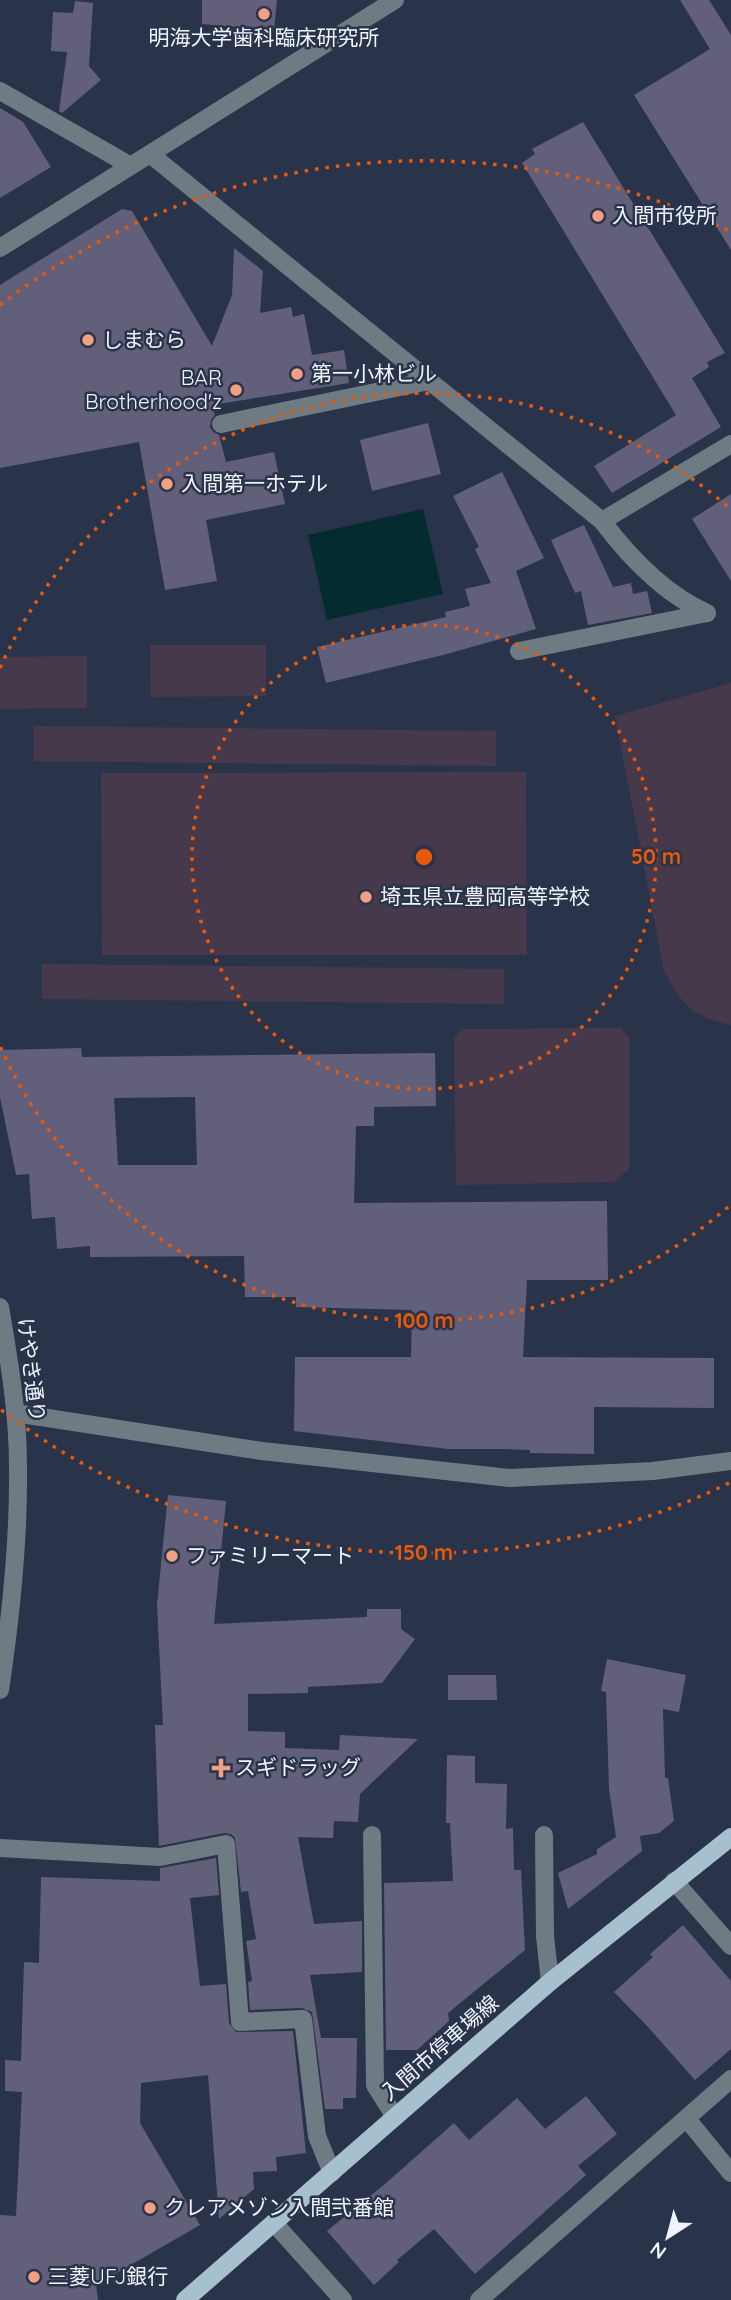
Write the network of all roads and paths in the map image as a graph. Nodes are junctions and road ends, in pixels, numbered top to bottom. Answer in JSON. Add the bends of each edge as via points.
{"nodes":[{"id":1,"x":395,"y":0,"type":"edge"},
{"id":2,"x":0,"y":91,"type":"edge"},
{"id":3,"x":150,"y":154,"type":"junction"},
{"id":4,"x":131,"y":166,"type":"junction"},
{"id":5,"x":0,"y":248,"type":"edge"},
{"id":6,"x":429,"y":381,"type":"junction"},
{"id":7,"x":221,"y":424,"type":"dead end"},
{"id":8,"x":731,"y":444,"type":"edge"},
{"id":9,"x":601,"y":521,"type":"junction"},
{"id":10,"x":519,"y":651,"type":"dead end"},
{"id":11,"x":0,"y":1307,"type":"edge"},
{"id":12,"x":15,"y":1413,"type":"junction"},
{"id":13,"x":731,"y":1461,"type":"edge"},
{"id":14,"x":0,"y":1690,"type":"edge"},
{"id":15,"x":372,"y":1835,"type":"dead end"},
{"id":16,"x":544,"y":1835,"type":"dead end"},
{"id":17,"x":731,"y":1837,"type":"edge"},
{"id":18,"x":0,"y":1848,"type":"edge"},
{"id":19,"x":674,"y":1881,"type":"junction"},
{"id":20,"x":731,"y":1946,"type":"edge"},
{"id":21,"x":550,"y":1982,"type":"junction"},
{"id":22,"x":731,"y":2079,"type":"edge"},
{"id":23,"x":395,"y":2117,"type":"junction"},
{"id":24,"x":687,"y":2119,"type":"junction"},
{"id":25,"x":332,"y":2173,"type":"junction"},
{"id":26,"x":731,"y":2173,"type":"edge"},
{"id":27,"x":274,"y":2223,"type":"junction"},
{"id":28,"x":186,"y":2300,"type":"edge"},
{"id":29,"x":343,"y":2300,"type":"edge"},
{"id":30,"x":479,"y":2300,"type":"edge"}],
"edges":[{"from":1,"to":3,"type":"street"},
{"from":2,"to":4,"type":"street"},
{"from":3,"to":4,"type":"street"},
{"from":3,"to":6,"type":"street"},
{"from":4,"to":5,"type":"street"},
{"from":6,"to":7,"type":"street"},
{"from":6,"to":9,"type":"street"},
{"from":8,"to":9,"type":"street"},
{"from":9,"to":10,"type":"street","via":[[653,578],[688,605],[707,613]]},
{"from":11,"to":12,"type":"street","name":"けやき通り"},
{"from":12,"to":13,"type":"street","via":[[262,1451],[510,1478],[653,1471]]},
{"from":12,"to":14,"type":"street","name":"けやき通り","via":[[18,1517]]},
{"from":15,"to":23,"type":"street","via":[[375,2085]]},
{"from":16,"to":21,"type":"street"},
{"from":17,"to":19,"type":"main road","name":"入間市停車場線"},
{"from":18,"to":25,"type":"street","via":[[160,1857],[226,1844],[240,2021],[303,2019],[317,2136]]},
{"from":19,"to":20,"type":"street"},
{"from":19,"to":21,"type":"main road","name":"入間市停車場線"},
{"from":21,"to":23,"type":"main road","name":"入間市停車場線"},
{"from":22,"to":24,"type":"street"},
{"from":23,"to":25,"type":"main road","name":"入間市停車場線"},
{"from":24,"to":26,"type":"street"},
{"from":24,"to":30,"type":"street"},
{"from":25,"to":27,"type":"main road","name":"入間市停車場線"},
{"from":27,"to":28,"type":"main road","name":"入間市停車場線"},
{"from":27,"to":29,"type":"street"}]}
